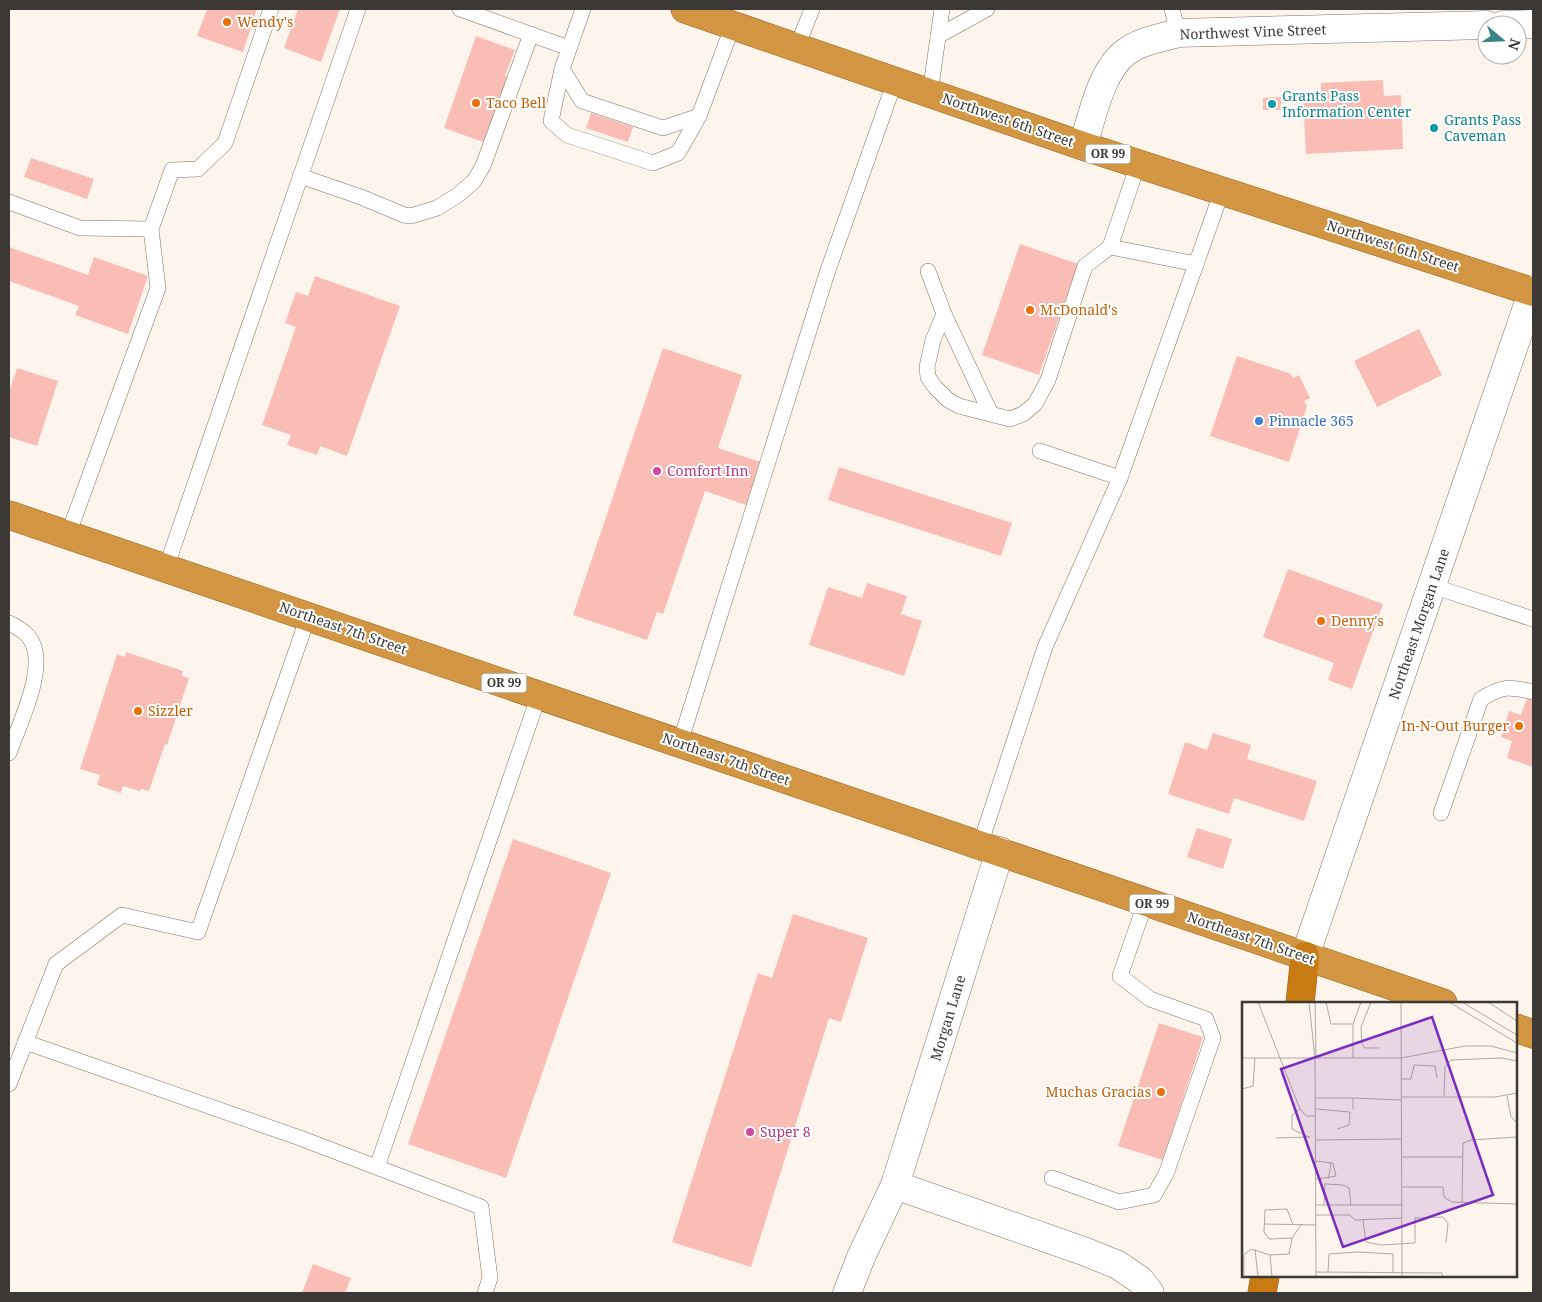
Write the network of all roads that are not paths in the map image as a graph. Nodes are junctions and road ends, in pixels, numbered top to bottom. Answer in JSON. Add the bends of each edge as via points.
{"nodes":[{"id":1,"x":271,"y":9,"type":"edge"},
{"id":2,"x":358,"y":9,"type":"edge"},
{"id":3,"x":460,"y":9,"type":"edge"},
{"id":4,"x":583,"y":9,"type":"edge"},
{"id":5,"x":685,"y":9,"type":"edge"},
{"id":6,"x":812,"y":9,"type":"edge"},
{"id":7,"x":942,"y":9,"type":"edge"},
{"id":8,"x":987,"y":9,"type":"edge"},
{"id":9,"x":1175,"y":21,"type":"edge"},
{"id":10,"x":733,"y":25,"type":"junction"},
{"id":11,"x":1477,"y":25,"type":"edge"},
{"id":12,"x":531,"y":34,"type":"junction"},
{"id":13,"x":938,"y":36,"type":"junction"},
{"id":14,"x":797,"y":47,"type":"junction"},
{"id":15,"x":569,"y":48,"type":"junction"},
{"id":16,"x":562,"y":69,"type":"junction"},
{"id":17,"x":895,"y":81,"type":"junction"},
{"id":18,"x":930,"y":93,"type":"junction"},
{"id":19,"x":699,"y":116,"type":"junction"},
{"id":20,"x":1082,"y":146,"type":"junction"},
{"id":21,"x":1138,"y":164,"type":"junction"},
{"id":22,"x":300,"y":176,"type":"junction"},
{"id":23,"x":1222,"y":191,"type":"junction"},
{"id":24,"x":9,"y":202,"type":"edge"},
{"id":25,"x":152,"y":229,"type":"junction"},
{"id":26,"x":1110,"y":247,"type":"junction"},
{"id":27,"x":1196,"y":264,"type":"junction"},
{"id":28,"x":928,"y":271,"type":"dead end"},
{"id":29,"x":1533,"y":291,"type":"edge"},
{"id":30,"x":944,"y":314,"type":"junction"},
{"id":31,"x":990,"y":412,"type":"junction"},
{"id":32,"x":1040,"y":451,"type":"dead end"},
{"id":33,"x":1120,"y":478,"type":"junction"},
{"id":34,"x":9,"y":515,"type":"edge"},
{"id":35,"x":68,"y":535,"type":"junction"},
{"id":36,"x":166,"y":568,"type":"junction"},
{"id":37,"x":1432,"y":586,"type":"junction"},
{"id":38,"x":308,"y":617,"type":"junction"},
{"id":39,"x":1533,"y":619,"type":"edge"},
{"id":40,"x":9,"y":623,"type":"edge"},
{"id":41,"x":1533,"y":692,"type":"edge"},
{"id":42,"x":539,"y":695,"type":"junction"},
{"id":43,"x":680,"y":743,"type":"junction"},
{"id":44,"x":9,"y":753,"type":"edge"},
{"id":45,"x":1441,"y":813,"type":"dead end"},
{"id":46,"x":990,"y":848,"type":"junction"},
{"id":47,"x":1146,"y":901,"type":"junction"},
{"id":48,"x":1305,"y":956,"type":"junction"},
{"id":49,"x":1300,"y":1002,"type":"edge"},
{"id":50,"x":1440,"y":1002,"type":"edge"},
{"id":51,"x":1517,"y":1028,"type":"edge"},
{"id":52,"x":1533,"y":1034,"type":"edge"},
{"id":53,"x":25,"y":1042,"type":"junction"},
{"id":54,"x":9,"y":1084,"type":"edge"},
{"id":55,"x":377,"y":1167,"type":"junction"},
{"id":56,"x":1052,"y":1178,"type":"dead end"},
{"id":57,"x":895,"y":1185,"type":"junction"},
{"id":58,"x":1265,"y":1277,"type":"edge"},
{"id":59,"x":485,"y":1293,"type":"edge"},
{"id":60,"x":847,"y":1293,"type":"edge"},
{"id":61,"x":1150,"y":1293,"type":"edge"},
{"id":62,"x":1262,"y":1293,"type":"edge"}],
"edges":[{"from":1,"to":25,"type":"lane","via":[[225,143],[198,169],[172,170]]},
{"from":2,"to":22,"type":"lane"},
{"from":3,"to":12,"type":"lane"},
{"from":4,"to":15,"type":"lane"},
{"from":5,"to":10,"type":"highway","name":"Northwest 6th Street","number":"OR 99"},
{"from":6,"to":14,"type":"lane"},
{"from":7,"to":13,"type":"lane"},
{"from":8,"to":13,"type":"lane"},
{"from":9,"to":11,"type":"street","name":"Northwest Vine Street"},
{"from":9,"to":20,"type":"street","name":"Northwest Vine Street","via":[[1127,52],[1112,66],[1101,88]]},
{"from":10,"to":14,"type":"highway","name":"Northwest 6th Street","number":"OR 99"},
{"from":10,"to":19,"type":"lane"},
{"from":12,"to":15,"type":"lane"},
{"from":12,"to":22,"type":"lane","via":[[484,166],[474,181],[437,208],[404,215]]},
{"from":13,"to":18,"type":"lane"},
{"from":14,"to":17,"type":"highway","name":"Northwest 6th Street","number":"OR 99"},
{"from":15,"to":16,"type":"lane"},
{"from":16,"to":19,"type":"lane","via":[[582,101],[663,128]]},
{"from":16,"to":19,"type":"lane","via":[[551,121],[566,135],[654,163],[678,152]]},
{"from":17,"to":18,"type":"highway","name":"Northwest 6th Street","number":"OR 99"},
{"from":17,"to":43,"type":"lane","via":[[827,273]]},
{"from":18,"to":20,"type":"highway","name":"Northwest 6th Street","number":"OR 99"},
{"from":20,"to":21,"type":"highway","name":"Northwest 6th Street","number":"OR 99"},
{"from":21,"to":23,"type":"highway","name":"Northwest 6th Street","number":"OR 99"},
{"from":21,"to":26,"type":"lane"},
{"from":22,"to":36,"type":"lane"},
{"from":23,"to":27,"type":"lane"},
{"from":23,"to":29,"type":"highway","name":"Northwest 6th Street","number":"OR 99"},
{"from":24,"to":25,"type":"lane","via":[[80,228]]},
{"from":25,"to":35,"type":"lane","via":[[158,288]]},
{"from":26,"to":27,"type":"lane"},
{"from":26,"to":31,"type":"lane","via":[[1086,266],[1048,380],[1035,404],[1010,419]]},
{"from":27,"to":33,"type":"lane"},
{"from":28,"to":30,"type":"lane"},
{"from":29,"to":37,"type":"street","name":"Northeast Morgan Lane"},
{"from":30,"to":31,"type":"lane"},
{"from":30,"to":31,"type":"lane","via":[[933,340],[928,377],[948,400],[959,406]]},
{"from":32,"to":33,"type":"lane"},
{"from":33,"to":46,"type":"lane","via":[[1046,647]]},
{"from":34,"to":35,"type":"highway","name":"Northeast 7th Street","number":"OR 99"},
{"from":35,"to":36,"type":"highway","name":"Northeast 7th Street","number":"OR 99"},
{"from":36,"to":38,"type":"highway","name":"Northeast 7th Street","number":"OR 99"},
{"from":37,"to":39,"type":"lane"},
{"from":37,"to":48,"type":"street","name":"Northeast Morgan Lane"},
{"from":38,"to":42,"type":"highway","name":"Northeast 7th Street","number":"OR 99"},
{"from":38,"to":53,"type":"lane","via":[[198,932],[122,914],[56,964]]},
{"from":40,"to":44,"type":"lane","via":[[29,637],[36,658],[35,681]]},
{"from":41,"to":45,"type":"lane","via":[[1515,688],[1496,690],[1481,700]]},
{"from":42,"to":43,"type":"highway","name":"Northeast 7th Street","number":"OR 99"},
{"from":42,"to":55,"type":"lane"},
{"from":43,"to":46,"type":"highway","name":"Northeast 7th Street","number":"OR 99"},
{"from":46,"to":47,"type":"highway","name":"Northeast 7th Street","number":"OR 99"},
{"from":46,"to":57,"type":"street","name":"Morgan Lane"},
{"from":47,"to":48,"type":"highway","name":"Northeast 7th Street","number":"OR 99"},
{"from":47,"to":56,"type":"lane","via":[[1120,976],[1150,999],[1206,1019],[1213,1038],[1166,1174],[1154,1196],[1119,1202]]},
{"from":48,"to":49,"type":"highway"},
{"from":48,"to":50,"type":"highway","name":"Northeast 7th Street","number":"OR 99"},
{"from":51,"to":52,"type":"highway"},
{"from":53,"to":54,"type":"lane"},
{"from":53,"to":55,"type":"lane"},
{"from":55,"to":59,"type":"lane","via":[[481,1206],[490,1278]]},
{"from":57,"to":60,"type":"street","name":"Morgan Lane"},
{"from":57,"to":61,"type":"street","via":[[1118,1265],[1140,1280]]},
{"from":58,"to":62,"type":"highway"}]}
